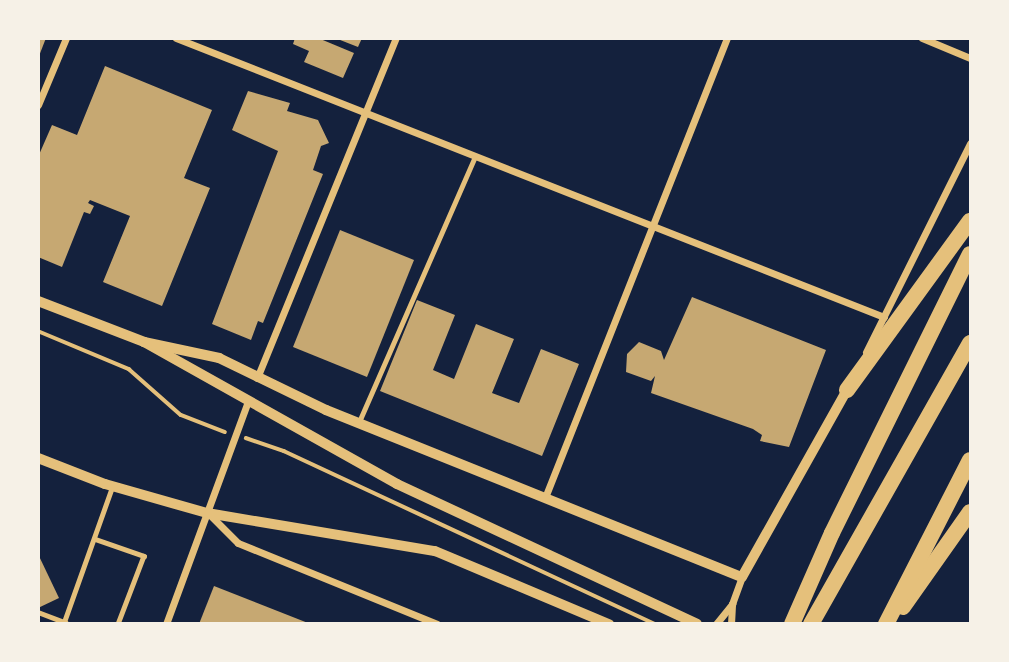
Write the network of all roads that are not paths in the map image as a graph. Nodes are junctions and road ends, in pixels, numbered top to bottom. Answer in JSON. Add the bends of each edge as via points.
{"nodes":[{"id":1,"x":65,"y":38,"type":"edge"},
{"id":2,"x":176,"y":38,"type":"edge"},
{"id":3,"x":396,"y":38,"type":"edge"},
{"id":4,"x":727,"y":38,"type":"edge"},
{"id":5,"x":922,"y":38,"type":"edge"},
{"id":6,"x":971,"y":58,"type":"edge"},
{"id":7,"x":38,"y":105,"type":"edge"},
{"id":8,"x":366,"y":113,"type":"junction"},
{"id":9,"x":971,"y":143,"type":"edge"},
{"id":10,"x":475,"y":156,"type":"junction"},
{"id":11,"x":971,"y":221,"type":"edge"},
{"id":12,"x":653,"y":225,"type":"junction"},
{"id":13,"x":971,"y":254,"type":"edge"},
{"id":14,"x":38,"y":301,"type":"edge"},
{"id":15,"x":884,"y":317,"type":"junction"},
{"id":16,"x":144,"y":342,"type":"junction"},
{"id":17,"x":971,"y":343,"type":"edge"},
{"id":18,"x":257,"y":378,"type":"junction"},
{"id":19,"x":847,"y":390,"type":"junction"},
{"id":20,"x":248,"y":401,"type":"junction"},
{"id":21,"x":359,"y":422,"type":"junction"},
{"id":22,"x":38,"y":458,"type":"edge"},
{"id":23,"x":971,"y":460,"type":"edge"},
{"id":24,"x":113,"y":487,"type":"junction"},
{"id":25,"x":546,"y":495,"type":"junction"},
{"id":26,"x":971,"y":512,"type":"edge"},
{"id":27,"x":207,"y":513,"type":"junction"},
{"id":28,"x":95,"y":539,"type":"junction"},
{"id":29,"x":741,"y":577,"type":"junction"},
{"id":30,"x":732,"y":604,"type":"junction"},
{"id":31,"x":38,"y":612,"type":"edge"},
{"id":32,"x":65,"y":623,"type":"edge"},
{"id":33,"x":118,"y":624,"type":"edge"},
{"id":34,"x":166,"y":624,"type":"edge"},
{"id":35,"x":437,"y":624,"type":"edge"},
{"id":36,"x":609,"y":624,"type":"edge"},
{"id":37,"x":697,"y":624,"type":"edge"},
{"id":38,"x":716,"y":624,"type":"edge"},
{"id":39,"x":731,"y":624,"type":"edge"},
{"id":40,"x":792,"y":624,"type":"edge"},
{"id":41,"x":811,"y":624,"type":"edge"},
{"id":42,"x":886,"y":624,"type":"edge"},
{"id":43,"x":891,"y":624,"type":"edge"}],
"edges":[{"from":1,"to":7,"type":"street"},
{"from":2,"to":8,"type":"street"},
{"from":3,"to":8,"type":"street"},
{"from":4,"to":12,"type":"street"},
{"from":5,"to":6,"type":"street"},
{"from":8,"to":10,"type":"street"},
{"from":8,"to":18,"type":"street"},
{"from":9,"to":15,"type":"street"},
{"from":10,"to":12,"type":"street"},
{"from":10,"to":21,"type":"lane"},
{"from":11,"to":19,"type":"highway"},
{"from":12,"to":15,"type":"street"},
{"from":12,"to":25,"type":"street"},
{"from":13,"to":40,"type":"highway","via":[[832,533]]},
{"from":14,"to":16,"type":"street"},
{"from":15,"to":19,"type":"street"},
{"from":16,"to":18,"type":"street","via":[[219,358]]},
{"from":16,"to":20,"type":"street"},
{"from":17,"to":41,"type":"highway"},
{"from":18,"to":21,"type":"street"},
{"from":19,"to":29,"type":"street"},
{"from":20,"to":27,"type":"street"},
{"from":20,"to":37,"type":"street","via":[[397,484]]},
{"from":21,"to":25,"type":"street"},
{"from":22,"to":24,"type":"street"},
{"from":23,"to":42,"type":"highway"},
{"from":24,"to":27,"type":"street"},
{"from":24,"to":28,"type":"lane"},
{"from":25,"to":29,"type":"street"},
{"from":26,"to":43,"type":"highway"},
{"from":27,"to":34,"type":"street"},
{"from":27,"to":35,"type":"street","via":[[239,543]]},
{"from":27,"to":36,"type":"street","via":[[435,551]]},
{"from":28,"to":32,"type":"lane"},
{"from":28,"to":33,"type":"lane","via":[[144,556]]},
{"from":29,"to":30,"type":"street"},
{"from":30,"to":38,"type":"street"},
{"from":30,"to":39,"type":"street"},
{"from":31,"to":32,"type":"lane"}]}
